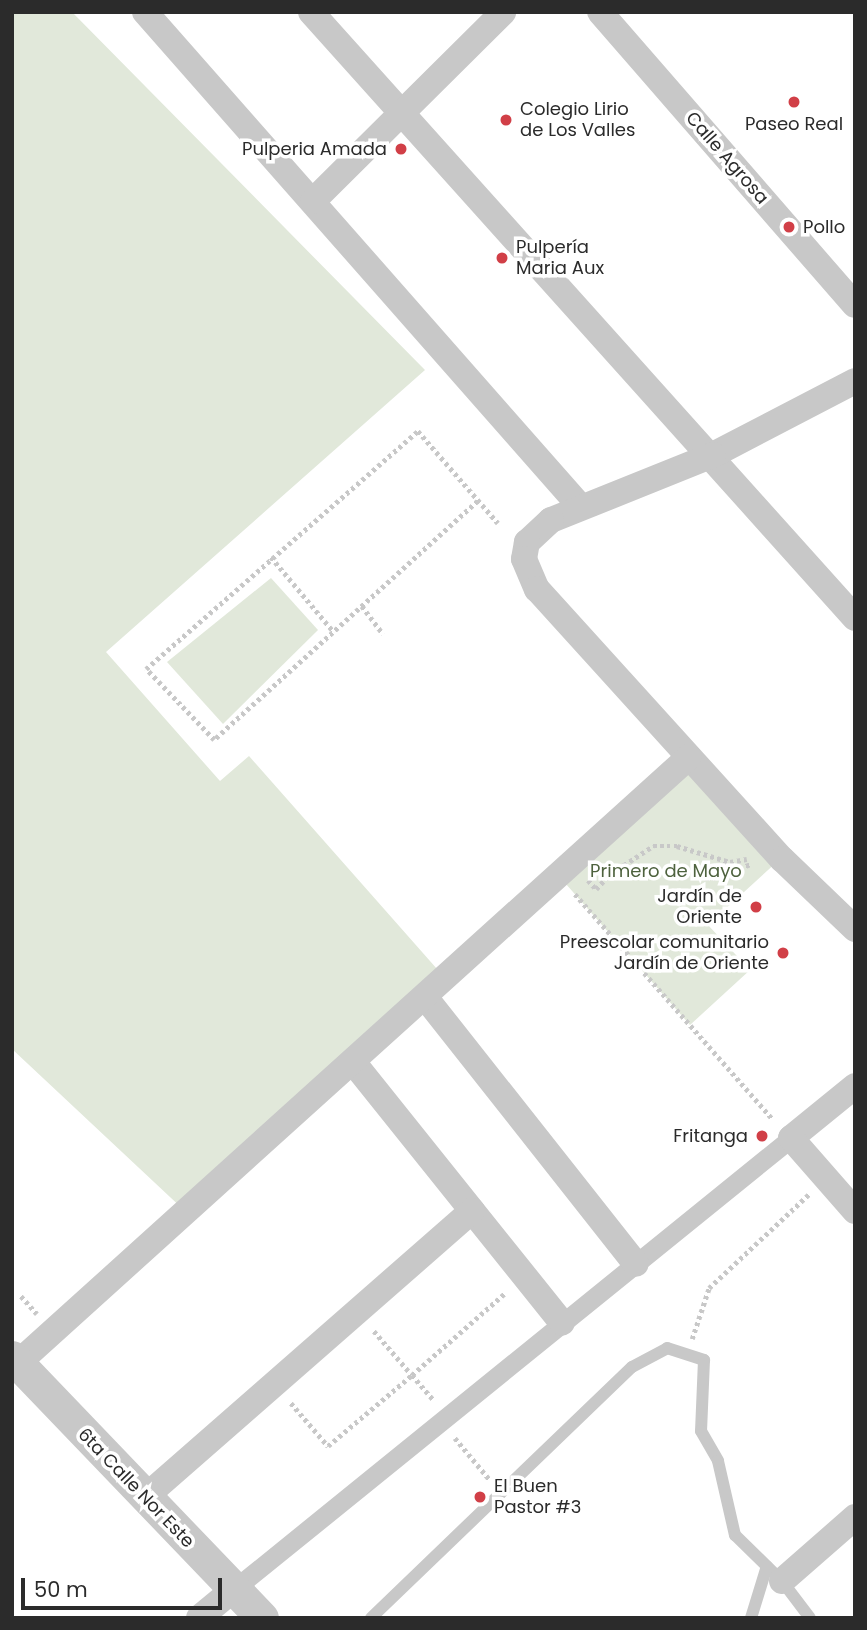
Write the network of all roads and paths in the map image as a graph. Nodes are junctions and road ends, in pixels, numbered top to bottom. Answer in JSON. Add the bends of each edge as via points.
{"nodes":[{"id":1,"x":145,"y":12,"type":"edge"},
{"id":2,"x":311,"y":12,"type":"edge"},
{"id":3,"x":503,"y":12,"type":"edge"},
{"id":4,"x":600,"y":12,"type":"edge"},
{"id":5,"x":401,"y":113,"type":"junction"},
{"id":6,"x":313,"y":201,"type":"junction"},
{"id":7,"x":855,"y":304,"type":"edge"},
{"id":8,"x":855,"y":381,"type":"edge"},
{"id":9,"x":713,"y":456,"type":"junction"},
{"id":10,"x":478,"y":501,"type":"junction"},
{"id":11,"x":579,"y":505,"type":"junction"},
{"id":12,"x":498,"y":523,"type":"dead end"},
{"id":13,"x":271,"y":556,"type":"junction"},
{"id":14,"x":362,"y":606,"type":"junction"},
{"id":15,"x":855,"y":618,"type":"edge"},
{"id":16,"x":334,"y":632,"type":"junction"},
{"id":17,"x":383,"y":635,"type":"dead end"},
{"id":18,"x":689,"y":757,"type":"junction"},
{"id":19,"x":779,"y":855,"type":"junction"},
{"id":20,"x":610,"y":874,"type":"junction"},
{"id":21,"x":558,"y":876,"type":"junction"},
{"id":22,"x":596,"y":889,"type":"dead end"},
{"id":23,"x":855,"y":929,"type":"edge"},
{"id":24,"x":425,"y":997,"type":"junction"},
{"id":25,"x":353,"y":1062,"type":"junction"},
{"id":26,"x":855,"y":1086,"type":"edge"},
{"id":27,"x":790,"y":1138,"type":"junction"},
{"id":28,"x":826,"y":1178,"type":"junction"},
{"id":29,"x":472,"y":1211,"type":"junction"},
{"id":30,"x":855,"y":1211,"type":"edge"},
{"id":31,"x":636,"y":1264,"type":"junction"},
{"id":32,"x":524,"y":1276,"type":"junction"},
{"id":33,"x":357,"y":1312,"type":"junction"},
{"id":34,"x":562,"y":1323,"type":"junction"},
{"id":35,"x":687,"y":1353,"type":"junction"},
{"id":36,"x":15,"y":1360,"type":"edge"},
{"id":37,"x":412,"y":1375,"type":"junction"},
{"id":38,"x":274,"y":1384,"type":"junction"},
{"id":39,"x":445,"y":1419,"type":"junction"},
{"id":40,"x":501,"y":1493,"type":"junction"},
{"id":41,"x":144,"y":1498,"type":"junction"},
{"id":42,"x":855,"y":1517,"type":"edge"},
{"id":43,"x":774,"y":1574,"type":"junction"},
{"id":44,"x":233,"y":1590,"type":"junction"},
{"id":45,"x":809,"y":1617,"type":"edge"},
{"id":46,"x":199,"y":1618,"type":"edge"},
{"id":47,"x":262,"y":1618,"type":"edge"},
{"id":48,"x":372,"y":1618,"type":"edge"},
{"id":49,"x":751,"y":1618,"type":"edge"}],
"edges":[{"from":1,"to":6,"type":"street"},
{"from":2,"to":5,"type":"street"},
{"from":3,"to":5,"type":"street"},
{"from":4,"to":7,"type":"street","name":"Calle Agrosa"},
{"from":5,"to":6,"type":"street"},
{"from":5,"to":9,"type":"street"},
{"from":6,"to":11,"type":"street"},
{"from":8,"to":9,"type":"street"},
{"from":9,"to":11,"type":"street"},
{"from":9,"to":15,"type":"street"},
{"from":10,"to":12,"type":"path"},
{"from":10,"to":13,"type":"path","via":[[418,431]]},
{"from":10,"to":14,"type":"path"},
{"from":11,"to":18,"type":"street","via":[[536,530],[524,559],[528,569],[537,589]]},
{"from":13,"to":16,"type":"path"},
{"from":13,"to":16,"type":"path","via":[[146,668],[214,740]]},
{"from":14,"to":16,"type":"path"},
{"from":14,"to":17,"type":"path"},
{"from":18,"to":19,"type":"street"},
{"from":18,"to":21,"type":"street"},
{"from":19,"to":20,"type":"path","via":[[713,878],[643,871]]},
{"from":19,"to":20,"type":"path","via":[[730,862],[677,846],[653,846]]},
{"from":19,"to":23,"type":"street"},
{"from":20,"to":22,"type":"path"},
{"from":21,"to":24,"type":"street"},
{"from":21,"to":27,"type":"path"},
{"from":24,"to":25,"type":"street"},
{"from":24,"to":31,"type":"street"},
{"from":25,"to":29,"type":"street"},
{"from":25,"to":36,"type":"street"},
{"from":26,"to":27,"type":"street"},
{"from":27,"to":28,"type":"street"},
{"from":27,"to":31,"type":"street"},
{"from":28,"to":30,"type":"street"},
{"from":28,"to":35,"type":"path","via":[[709,1288]]},
{"from":29,"to":32,"type":"street"},
{"from":29,"to":33,"type":"street"},
{"from":31,"to":34,"type":"street"},
{"from":32,"to":34,"type":"street"},
{"from":32,"to":37,"type":"path"},
{"from":33,"to":37,"type":"path"},
{"from":33,"to":38,"type":"street"},
{"from":34,"to":39,"type":"street"},
{"from":35,"to":40,"type":"lane","via":[[667,1348],[632,1367]]},
{"from":35,"to":43,"type":"lane","via":[[704,1360],[701,1431],[718,1461],[736,1535]]},
{"from":36,"to":41,"type":"street","name":"6ta Calle Nor Este"},
{"from":37,"to":38,"type":"path","via":[[328,1446]]},
{"from":37,"to":39,"type":"path"},
{"from":38,"to":41,"type":"street"},
{"from":39,"to":40,"type":"path"},
{"from":39,"to":44,"type":"street"},
{"from":40,"to":48,"type":"lane"},
{"from":41,"to":44,"type":"street","name":"6ta Calle Nor Este"},
{"from":42,"to":43,"type":"street"},
{"from":43,"to":45,"type":"lane"},
{"from":43,"to":49,"type":"lane"},
{"from":44,"to":46,"type":"street"},
{"from":44,"to":47,"type":"street","name":"6ta Calle Nor Este"}]}
